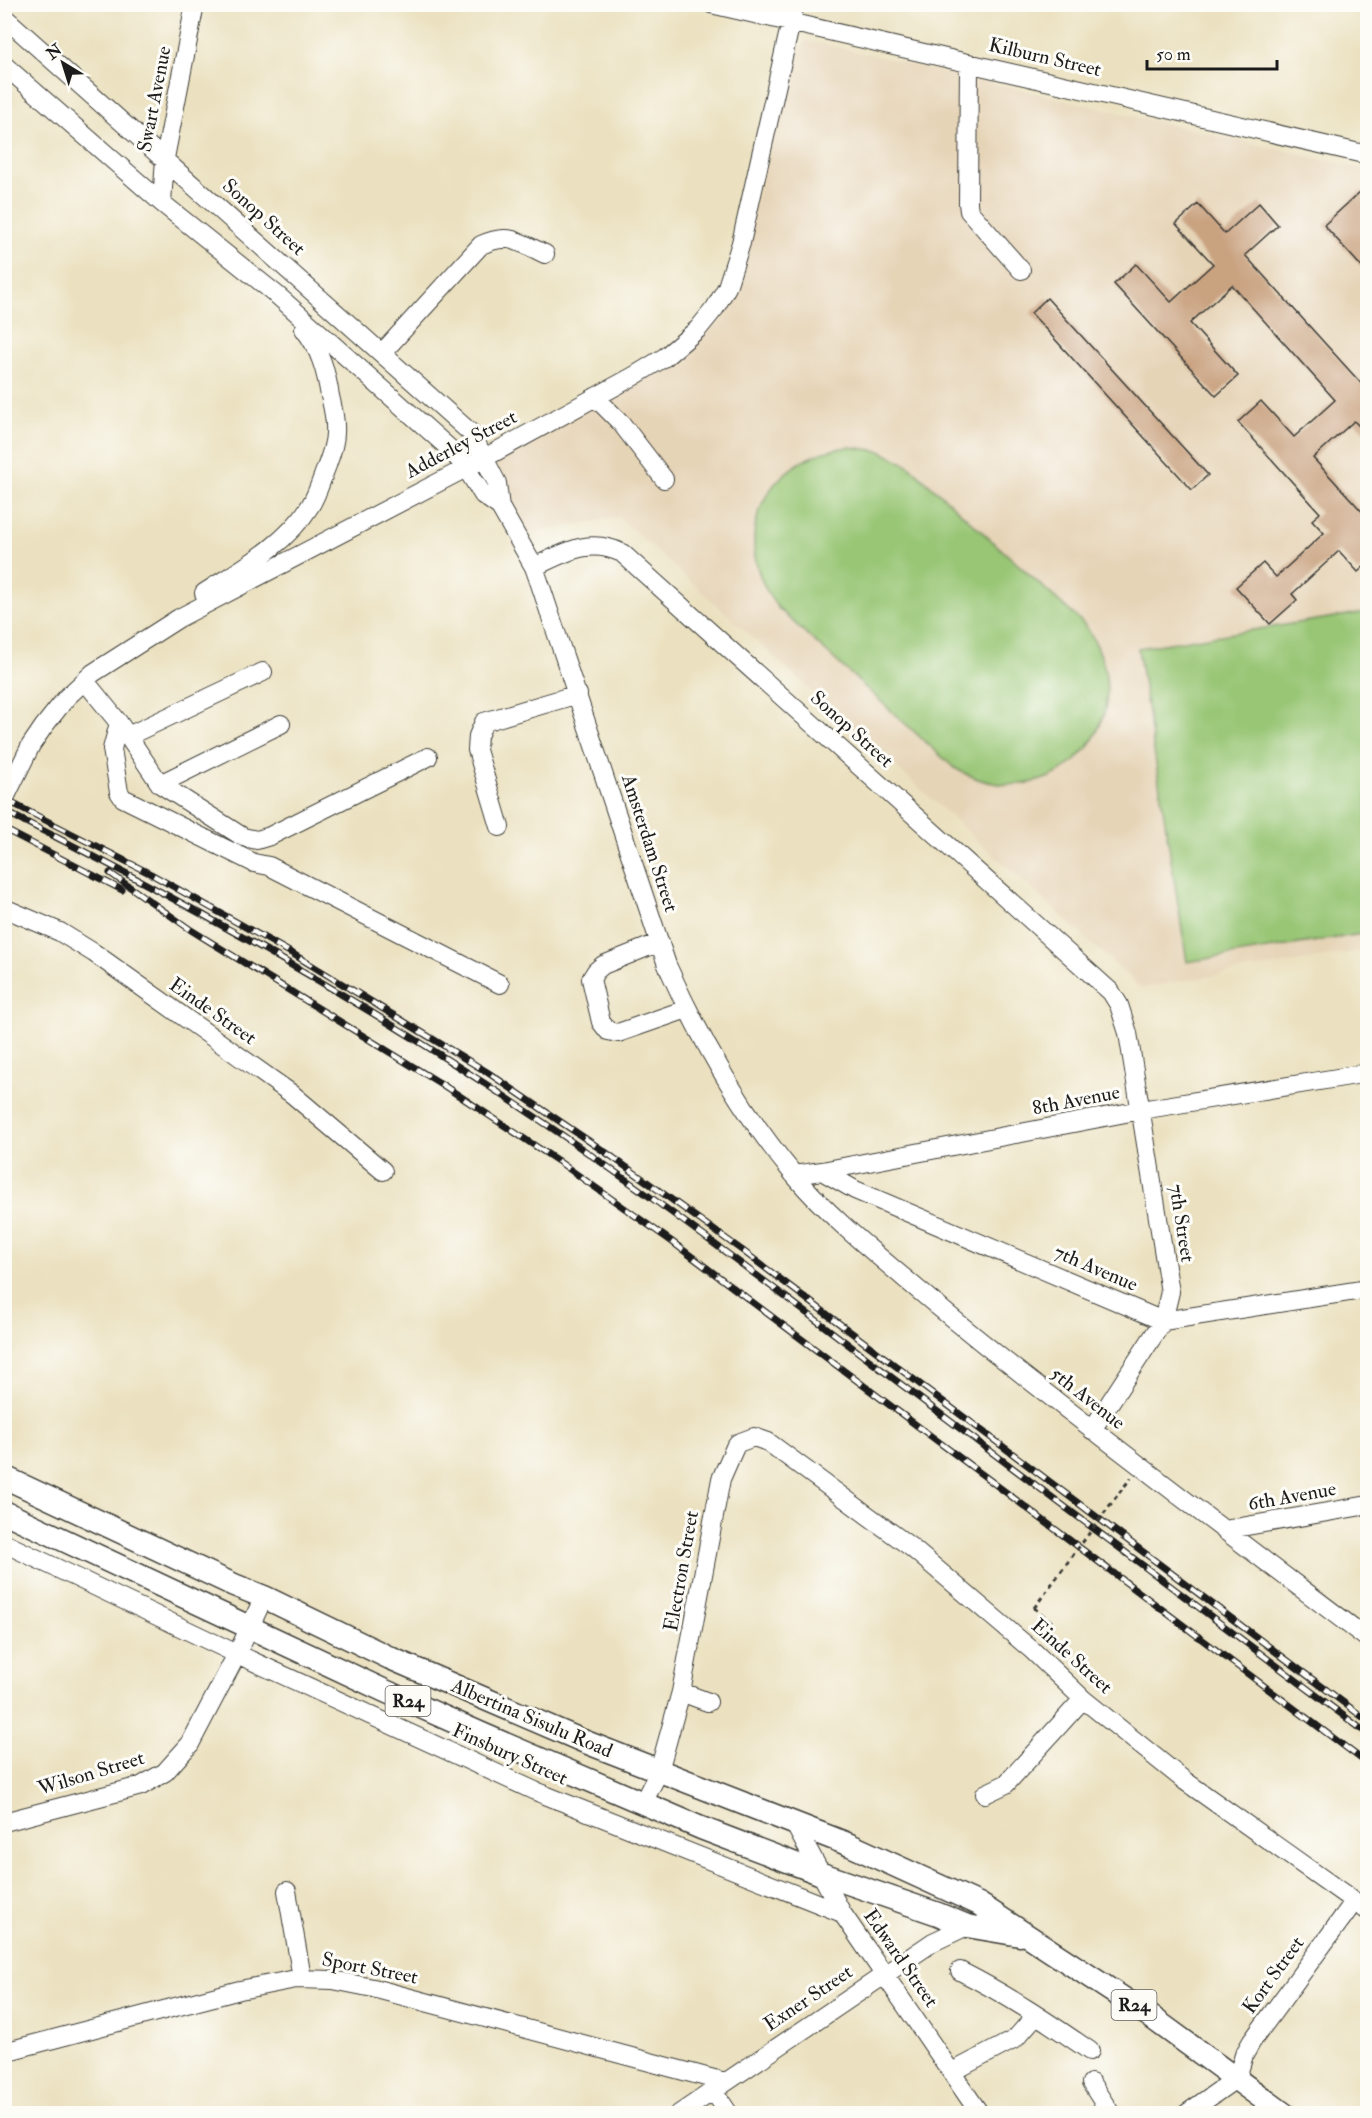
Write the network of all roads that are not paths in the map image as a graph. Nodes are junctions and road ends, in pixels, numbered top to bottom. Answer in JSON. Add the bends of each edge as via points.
{"nodes":[{"id":1,"x":195,"y":4,"type":"edge"},
{"id":2,"x":711,"y":4,"type":"edge"},
{"id":3,"x":793,"y":13,"type":"edge"},
{"id":4,"x":4,"y":17,"type":"edge"},
{"id":5,"x":969,"y":63,"type":"junction"},
{"id":6,"x":4,"y":65,"type":"edge"},
{"id":7,"x":1368,"y":155,"type":"edge"},
{"id":8,"x":165,"y":158,"type":"junction"},
{"id":9,"x":162,"y":203,"type":"junction"},
{"id":10,"x":545,"y":254,"type":"dead end"},
{"id":11,"x":1021,"y":270,"type":"dead end"},
{"id":12,"x":277,"y":295,"type":"junction"},
{"id":13,"x":382,"y":353,"type":"junction"},
{"id":14,"x":595,"y":397,"type":"junction"},
{"id":15,"x":485,"y":457,"type":"junction"},
{"id":16,"x":466,"y":468,"type":"junction"},
{"id":17,"x":664,"y":479,"type":"dead end"},
{"id":18,"x":500,"y":507,"type":"junction"},
{"id":19,"x":534,"y":567,"type":"junction"},
{"id":20,"x":263,"y":672,"type":"dead end"},
{"id":21,"x":89,"y":677,"type":"junction"},
{"id":22,"x":578,"y":694,"type":"junction"},
{"id":23,"x":280,"y":724,"type":"dead end"},
{"id":24,"x":123,"y":729,"type":"junction"},
{"id":25,"x":428,"y":757,"type":"dead end"},
{"id":26,"x":160,"y":784,"type":"junction"},
{"id":27,"x":4,"y":800,"type":"edge"},
{"id":28,"x":500,"y":827,"type":"dead end"},
{"id":29,"x":4,"y":908,"type":"edge"},
{"id":30,"x":660,"y":942,"type":"junction"},
{"id":31,"x":500,"y":984,"type":"dead end"},
{"id":32,"x":1119,"y":1005,"type":"joint"},
{"id":33,"x":687,"y":1010,"type":"junction"},
{"id":34,"x":1368,"y":1073,"type":"edge"},
{"id":35,"x":1141,"y":1110,"type":"junction"},
{"id":36,"x":383,"y":1171,"type":"dead end"},
{"id":37,"x":822,"y":1171,"type":"junction"},
{"id":38,"x":794,"y":1175,"type":"junction"},
{"id":39,"x":1368,"y":1288,"type":"edge"},
{"id":40,"x":1163,"y":1321,"type":"junction"},
{"id":41,"x":1092,"y":1430,"type":"junction"},
{"id":42,"x":748,"y":1438,"type":"joint"},
{"id":43,"x":4,"y":1478,"type":"edge"},
{"id":44,"x":1368,"y":1505,"type":"edge"},
{"id":45,"x":4,"y":1512,"type":"edge"},
{"id":46,"x":1224,"y":1530,"type":"junction"},
{"id":47,"x":4,"y":1543,"type":"edge"},
{"id":48,"x":264,"y":1597,"type":"junction"},
{"id":49,"x":251,"y":1626,"type":"junction"},
{"id":50,"x":1368,"y":1638,"type":"edge"},
{"id":51,"x":237,"y":1654,"type":"junction"},
{"id":52,"x":681,"y":1692,"type":"junction"},
{"id":53,"x":1083,"y":1699,"type":"junction"},
{"id":54,"x":708,"y":1702,"type":"dead end"},
{"id":55,"x":659,"y":1771,"type":"junction"},
{"id":56,"x":985,"y":1794,"type":"dead end"},
{"id":57,"x":643,"y":1803,"type":"junction"},
{"id":58,"x":4,"y":1822,"type":"edge"},
{"id":59,"x":794,"y":1823,"type":"junction"},
{"id":60,"x":819,"y":1873,"type":"junction"},
{"id":61,"x":287,"y":1891,"type":"dead end"},
{"id":62,"x":1361,"y":1907,"type":"edge"},
{"id":63,"x":842,"y":1913,"type":"junction"},
{"id":64,"x":967,"y":1926,"type":"junction"},
{"id":65,"x":1028,"y":1937,"type":"junction"},
{"id":66,"x":960,"y":1971,"type":"dead end"},
{"id":67,"x":884,"y":1974,"type":"junction"},
{"id":68,"x":302,"y":1978,"type":"junction"},
{"id":69,"x":1036,"y":2014,"type":"junction"},
{"id":70,"x":1090,"y":2051,"type":"dead end"},
{"id":71,"x":4,"y":2052,"type":"edge"},
{"id":72,"x":952,"y":2072,"type":"junction"},
{"id":73,"x":1237,"y":2078,"type":"junction"},
{"id":74,"x":1091,"y":2083,"type":"dead end"},
{"id":75,"x":719,"y":2086,"type":"junction"},
{"id":76,"x":679,"y":2114,"type":"edge"},
{"id":77,"x":729,"y":2114,"type":"edge"},
{"id":78,"x":980,"y":2114,"type":"edge"},
{"id":79,"x":1111,"y":2114,"type":"edge"},
{"id":80,"x":1186,"y":2114,"type":"edge"},
{"id":81,"x":1284,"y":2114,"type":"edge"}],
"edges":[{"from":1,"to":8,"type":"street","name":"Swart Avenue"},
{"from":2,"to":3,"type":"street","name":"Kilburn Street"},
{"from":3,"to":5,"type":"street","name":"Kilburn Street"},
{"from":3,"to":14,"type":"street","name":"Adderley Street","via":[[741,243],[727,286],[715,308],[683,344]]},
{"from":4,"to":8,"type":"street","name":"Sonop Street"},
{"from":5,"to":7,"type":"street","name":"Kilburn Street"},
{"from":5,"to":11,"type":"street","via":[[969,211]]},
{"from":6,"to":9,"type":"street"},
{"from":8,"to":9,"type":"street","name":"Swart Avenue"},
{"from":8,"to":13,"type":"street","name":"Sonop Street"},
{"from":9,"to":12,"type":"street"},
{"from":10,"to":13,"type":"street","via":[[509,238],[495,238],[481,245]]},
{"from":12,"to":16,"type":"street","via":[[450,449]]},
{"from":12,"to":21,"type":"street","via":[[317,347],[332,406],[335,433],[331,454],[310,506],[267,552],[154,624]]},
{"from":13,"to":15,"type":"street","name":"Sonop Street","via":[[471,433]]},
{"from":14,"to":15,"type":"street","name":"Adderley Street"},
{"from":14,"to":17,"type":"street","via":[[621,423]]},
{"from":15,"to":16,"type":"street","name":"Adderley Street"},
{"from":15,"to":18,"type":"street","name":"Amsterdam Street","via":[[497,483]]},
{"from":16,"to":18,"type":"street","name":"Amsterdam Street","via":[[483,495]]},
{"from":16,"to":21,"type":"street","name":"Adderley Street","via":[[179,618]]},
{"from":18,"to":19,"type":"street","name":"Amsterdam Street"},
{"from":19,"to":22,"type":"street","name":"Amsterdam Street"},
{"from":19,"to":32,"type":"street","name":"Sonop Street","via":[[591,545],[627,557],[1106,986]]},
{"from":20,"to":24,"type":"street"},
{"from":21,"to":24,"type":"street"},
{"from":21,"to":27,"type":"street","name":"Adderley Street","via":[[67,697],[38,735]]},
{"from":22,"to":28,"type":"street","via":[[484,722],[477,736],[477,750]]},
{"from":22,"to":30,"type":"street","name":"Amsterdam Street"},
{"from":23,"to":26,"type":"street"},
{"from":24,"to":26,"type":"street"},
{"from":24,"to":31,"type":"street","via":[[112,749],[123,798],[254,863],[269,866]]},
{"from":25,"to":26,"type":"street","via":[[257,840],[243,837]]},
{"from":29,"to":36,"type":"street","name":"Einde Street","via":[[60,932],[94,953],[292,1094]]},
{"from":30,"to":33,"type":"street","name":"Amsterdam Street"},
{"from":30,"to":33,"type":"street","via":[[596,971],[591,979],[602,1022],[608,1031],[618,1032]]},
{"from":32,"to":35,"type":"street","name":"7th Street","via":[[1128,1033]]},
{"from":33,"to":38,"type":"street","name":"Amsterdam Street","via":[[722,1072]]},
{"from":34,"to":35,"type":"street","name":"8th Avenue"},
{"from":35,"to":37,"type":"street","name":"8th Avenue"},
{"from":35,"to":40,"type":"street","name":"7th Street","via":[[1170,1292]]},
{"from":37,"to":38,"type":"street","name":"8th Avenue"},
{"from":37,"to":40,"type":"street","name":"7th Avenue","via":[[855,1190]]},
{"from":38,"to":41,"type":"street","name":"5th Avenue","via":[[864,1245]]},
{"from":39,"to":40,"type":"street"},
{"from":40,"to":41,"type":"street","name":"7th Street"},
{"from":41,"to":46,"type":"street","name":"5th Avenue"},
{"from":42,"to":52,"type":"street","name":"Electron Street","via":[[735,1447],[721,1479]]},
{"from":42,"to":53,"type":"street","name":"Einde Street","via":[[768,1442],[912,1548]]},
{"from":43,"to":48,"type":"main road","name":"Albertina Sisulu Road","number":"R24"},
{"from":44,"to":46,"type":"street","name":"6th Avenue"},
{"from":45,"to":49,"type":"main road","name":"Albertina Sisulu Road","number":"R24"},
{"from":46,"to":50,"type":"street","name":"5th Avenue"},
{"from":47,"to":51,"type":"street","name":"Finsbury Street"},
{"from":48,"to":49,"type":"street","name":"Wilson Street"},
{"from":48,"to":55,"type":"main road","name":"Albertina Sisulu Road","number":"R24","via":[[390,1658]]},
{"from":49,"to":51,"type":"street","name":"Wilson Street"},
{"from":49,"to":57,"type":"main road","name":"Albertina Sisulu Road","number":"R24","via":[[394,1695]]},
{"from":51,"to":58,"type":"street","name":"Wilson Street","via":[[190,1744],[165,1772],[141,1786]]},
{"from":51,"to":63,"type":"street","name":"Finsbury Street","via":[[535,1791]]},
{"from":52,"to":54,"type":"street"},
{"from":52,"to":55,"type":"street","name":"Electron Street"},
{"from":53,"to":56,"type":"street","via":[[1006,1784]]},
{"from":53,"to":62,"type":"street","name":"Einde Street","via":[[1185,1781]]},
{"from":55,"to":57,"type":"street","name":"Electron Street"},
{"from":55,"to":59,"type":"main road","name":"Albertina Sisulu Road","number":"R24"},
{"from":57,"to":60,"type":"main road","name":"Albertina Sisulu Road","number":"R24"},
{"from":59,"to":60,"type":"street","name":"Edward Street"},
{"from":59,"to":65,"type":"main road","name":"Albertina Sisulu Road","number":"R24","via":[[979,1904]]},
{"from":60,"to":63,"type":"street","name":"Edward Street"},
{"from":60,"to":64,"type":"main road","name":"Albertina Sisulu Road","number":"R24"},
{"from":61,"to":68,"type":"street"},
{"from":62,"to":73,"type":"street","name":"Kort Street","via":[[1252,2041]]},
{"from":63,"to":67,"type":"street","name":"Edward Street"},
{"from":64,"to":65,"type":"main road","name":"Albertina Sisulu Road","number":"R24"},
{"from":64,"to":67,"type":"street","name":"Exner Street","via":[[933,1942]]},
{"from":65,"to":73,"type":"main road","name":"Albertina Sisulu Road","number":"R24"},
{"from":66,"to":69,"type":"street"},
{"from":67,"to":72,"type":"street","name":"Edward Street"},
{"from":67,"to":75,"type":"street","name":"Exner Street"},
{"from":68,"to":71,"type":"street","name":"Sport Street","via":[[240,1990]]},
{"from":68,"to":75,"type":"street","name":"Sport Street","via":[[373,1988]]},
{"from":69,"to":70,"type":"street"},
{"from":69,"to":72,"type":"street","via":[[1015,2039]]},
{"from":72,"to":78,"type":"street","name":"Edward Street"},
{"from":73,"to":80,"type":"street"},
{"from":73,"to":81,"type":"main road","name":"Albertina Sisulu Road","number":"R24"},
{"from":74,"to":79,"type":"street"},
{"from":75,"to":76,"type":"street","name":"Exner Street"},
{"from":75,"to":77,"type":"street"}]}
